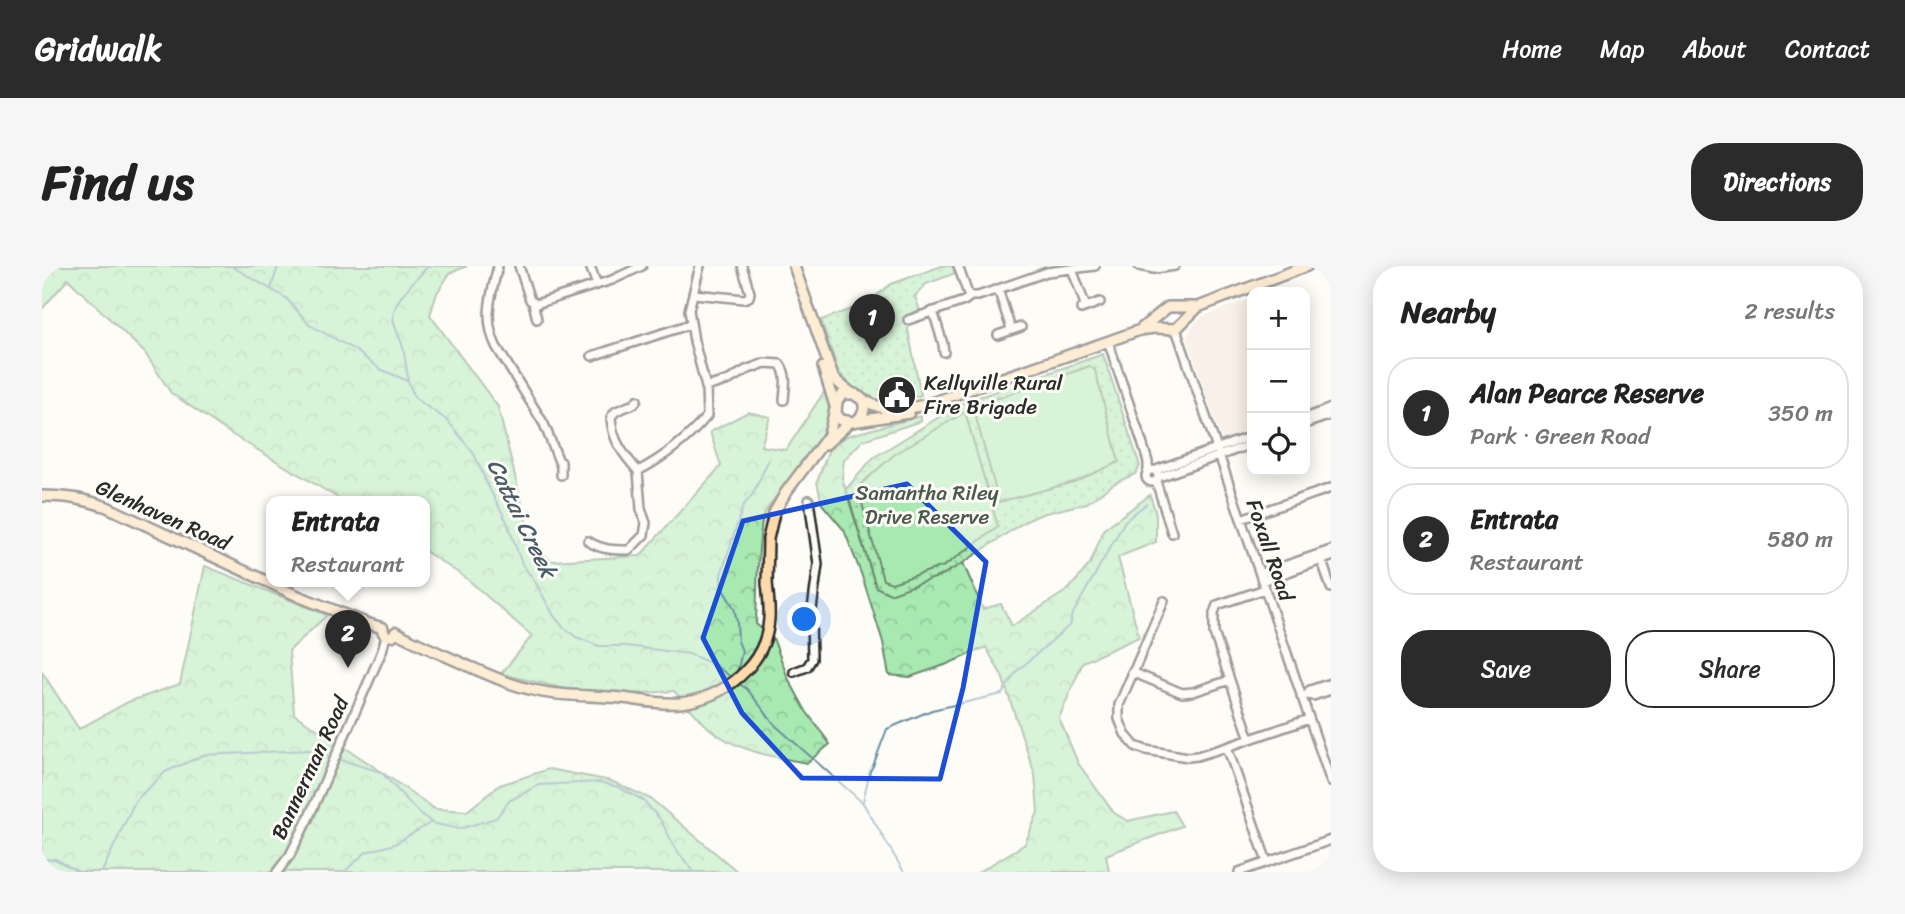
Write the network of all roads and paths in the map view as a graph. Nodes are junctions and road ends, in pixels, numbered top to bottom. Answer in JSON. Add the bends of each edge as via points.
{"nodes":[{"id":1,"x":498,"y":266,"type":"edge"},
{"id":2,"x":519,"y":266,"type":"edge"},
{"id":3,"x":590,"y":266,"type":"edge"},
{"id":4,"x":700,"y":266,"type":"edge"},
{"id":5,"x":742,"y":266,"type":"edge"},
{"id":6,"x":788,"y":266,"type":"edge"},
{"id":7,"x":794,"y":266,"type":"edge"},
{"id":8,"x":958,"y":266,"type":"edge"},
{"id":9,"x":1095,"y":266,"type":"edge"},
{"id":10,"x":1139,"y":266,"type":"edge"},
{"id":11,"x":1175,"y":266,"type":"edge"},
{"id":12,"x":1307,"y":266,"type":"edge"},
{"id":13,"x":639,"y":267,"type":"edge"},
{"id":14,"x":1072,"y":269,"type":"junction"},
{"id":15,"x":597,"y":285,"type":"junction"},
{"id":16,"x":998,"y":289,"type":"junction"},
{"id":17,"x":694,"y":294,"type":"junction"},
{"id":18,"x":971,"y":296,"type":"junction"},
{"id":19,"x":1100,"y":302,"type":"dead end"},
{"id":20,"x":533,"y":303,"type":"junction"},
{"id":21,"x":1176,"y":307,"type":"junction"},
{"id":22,"x":1198,"y":307,"type":"junction"},
{"id":23,"x":933,"y":312,"type":"junction"},
{"id":24,"x":1162,"y":312,"type":"junction"},
{"id":25,"x":537,"y":319,"type":"dead end"},
{"id":26,"x":908,"y":320,"type":"dead end"},
{"id":27,"x":691,"y":324,"type":"junction"},
{"id":28,"x":1175,"y":326,"type":"junction"},
{"id":29,"x":1021,"y":327,"type":"dead end"},
{"id":30,"x":1011,"y":329,"type":"junction"},
{"id":31,"x":1140,"y":330,"type":"junction"},
{"id":32,"x":998,"y":335,"type":"dead end"},
{"id":33,"x":1108,"y":341,"type":"junction"},
{"id":34,"x":944,"y":352,"type":"dead end"},
{"id":35,"x":592,"y":356,"type":"dead end"},
{"id":36,"x":706,"y":387,"type":"junction"},
{"id":37,"x":858,"y":396,"type":"junction"},
{"id":38,"x":941,"y":399,"type":"junction"},
{"id":39,"x":637,"y":400,"type":"dead end"},
{"id":40,"x":783,"y":400,"type":"dead end"},
{"id":41,"x":835,"y":408,"type":"junction"},
{"id":42,"x":1331,"y":408,"type":"edge"},
{"id":43,"x":1331,"y":415,"type":"edge"},
{"id":44,"x":1310,"y":416,"type":"edge"},
{"id":45,"x":853,"y":422,"type":"junction"},
{"id":46,"x":1310,"y":422,"type":"edge"},
{"id":47,"x":1247,"y":438,"type":"edge"},
{"id":48,"x":1247,"y":445,"type":"edge"},
{"id":49,"x":819,"y":449,"type":"junction"},
{"id":50,"x":1218,"y":453,"type":"junction"},
{"id":51,"x":638,"y":471,"type":"junction"},
{"id":52,"x":561,"y":475,"type":"dead end"},
{"id":53,"x":1154,"y":475,"type":"junction"},
{"id":54,"x":1331,"y":488,"type":"edge"},
{"id":55,"x":42,"y":496,"type":"edge"},
{"id":56,"x":810,"y":500,"type":"dead end"},
{"id":57,"x":1241,"y":519,"type":"junction"},
{"id":58,"x":1172,"y":533,"type":"dead end"},
{"id":59,"x":588,"y":541,"type":"dead end"},
{"id":60,"x":1331,"y":550,"type":"edge"},
{"id":61,"x":1320,"y":557,"type":"junction"},
{"id":62,"x":1331,"y":557,"type":"edge"},
{"id":63,"x":266,"y":581,"type":"edge"},
{"id":64,"x":1262,"y":581,"type":"junction"},
{"id":65,"x":278,"y":587,"type":"edge"},
{"id":66,"x":1331,"y":589,"type":"edge"},
{"id":67,"x":1164,"y":601,"type":"dead end"},
{"id":68,"x":388,"y":632,"type":"junction"},
{"id":69,"x":794,"y":672,"type":"dead end"},
{"id":70,"x":1132,"y":672,"type":"junction"},
{"id":71,"x":1230,"y":680,"type":"junction"},
{"id":72,"x":1331,"y":683,"type":"edge"},
{"id":73,"x":1331,"y":690,"type":"edge"},
{"id":74,"x":1304,"y":696,"type":"junction"},
{"id":75,"x":1309,"y":719,"type":"junction"},
{"id":76,"x":1250,"y":739,"type":"junction"},
{"id":77,"x":1227,"y":747,"type":"junction"},
{"id":78,"x":1331,"y":751,"type":"edge"},
{"id":79,"x":1321,"y":754,"type":"junction"},
{"id":80,"x":1331,"y":782,"type":"edge"},
{"id":81,"x":1331,"y":840,"type":"edge"},
{"id":82,"x":1267,"y":863,"type":"junction"},
{"id":83,"x":277,"y":872,"type":"edge"},
{"id":84,"x":1239,"y":872,"type":"edge"}],
"edges":[{"from":1,"to":52,"type":"street","via":[[488,326],[544,424]]},
{"from":2,"to":20,"type":"street"},
{"from":3,"to":15,"type":"street"},
{"from":4,"to":17,"type":"street"},
{"from":5,"to":17,"type":"street","via":[[749,297]]},
{"from":6,"to":41,"type":"main road"},
{"from":7,"to":37,"type":"main road","via":[[831,373]]},
{"from":8,"to":18,"type":"street"},
{"from":9,"to":14,"type":"street"},
{"from":10,"to":11,"type":"street"},
{"from":12,"to":22,"type":"main road"},
{"from":13,"to":15,"type":"street"},
{"from":14,"to":16,"type":"street","via":[[1047,272]]},
{"from":14,"to":19,"type":"street","via":[[1084,308]]},
{"from":15,"to":20,"type":"street"},
{"from":16,"to":18,"type":"street"},
{"from":16,"to":30,"type":"street"},
{"from":17,"to":27,"type":"street"},
{"from":18,"to":23,"type":"street"},
{"from":20,"to":25,"type":"street"},
{"from":21,"to":22,"type":"main road"},
{"from":21,"to":24,"type":"main road"},
{"from":21,"to":28,"type":"main road","via":[[1182,313]]},
{"from":22,"to":28,"type":"main road"},
{"from":23,"to":26,"type":"street"},
{"from":23,"to":34,"type":"street"},
{"from":24,"to":28,"type":"main road","via":[[1160,321]]},
{"from":24,"to":31,"type":"main road"},
{"from":27,"to":35,"type":"street"},
{"from":27,"to":36,"type":"street"},
{"from":28,"to":31,"type":"main road"},
{"from":28,"to":50,"type":"street","name":"Foxall Road"},
{"from":29,"to":30,"type":"street"},
{"from":30,"to":32,"type":"street"},
{"from":31,"to":33,"type":"main road"},
{"from":33,"to":38,"type":"main road"},
{"from":33,"to":53,"type":"street"},
{"from":36,"to":40,"type":"street","via":[[765,363],[780,364],[786,380]]},
{"from":36,"to":51,"type":"street","via":[[707,416]]},
{"from":37,"to":38,"type":"main road","via":[[879,407],[897,409]]},
{"from":37,"to":41,"type":"main road","via":[[843,394]]},
{"from":37,"to":45,"type":"main road","via":[[864,410]]},
{"from":38,"to":45,"type":"main road","via":[[906,414]]},
{"from":39,"to":51,"type":"street","via":[[611,417],[615,440]]},
{"from":41,"to":45,"type":"main road","via":[[840,419]]},
{"from":41,"to":49,"type":"main road","name":"Glenhaven Road","via":[[829,435]]},
{"from":42,"to":44,"type":"street"},
{"from":43,"to":46,"type":"street"},
{"from":45,"to":49,"type":"main road","name":"Glenhaven Road"},
{"from":47,"to":50,"type":"street"},
{"from":48,"to":50,"type":"street"},
{"from":49,"to":68,"type":"main road","name":"Glenhaven Road","via":[[774,513],[768,539],[770,617],[764,642],[746,672],[725,686],[696,696],[642,701],[562,695],[523,688]]},
{"from":50,"to":53,"type":"street"},
{"from":50,"to":57,"type":"street","name":"Foxall Road"},
{"from":51,"to":59,"type":"street","via":[[644,535],[629,550],[597,547]]},
{"from":53,"to":58,"type":"street"},
{"from":54,"to":57,"type":"street"},
{"from":55,"to":63,"type":"main road","name":"Glenhaven Road","via":[[78,498],[107,508]]},
{"from":56,"to":69,"type":"street","via":[[818,564],[811,659],[807,667]]},
{"from":57,"to":64,"type":"street","name":"Foxall Road"},
{"from":60,"to":61,"type":"street"},
{"from":61,"to":62,"type":"street"},
{"from":61,"to":64,"type":"street"},
{"from":61,"to":66,"type":"street"},
{"from":64,"to":71,"type":"street","via":[[1214,610],[1214,633]]},
{"from":64,"to":74,"type":"street","name":"Foxall Road"},
{"from":65,"to":68,"type":"main road","name":"Glenhaven Road"},
{"from":67,"to":70,"type":"street"},
{"from":68,"to":83,"type":"street","name":"Bannerman Road","via":[[309,819]]},
{"from":70,"to":71,"type":"street","via":[[1182,693]]},
{"from":70,"to":77,"type":"street","via":[[1118,714],[1135,746],[1193,757]]},
{"from":71,"to":76,"type":"street"},
{"from":72,"to":74,"type":"street"},
{"from":73,"to":74,"type":"street"},
{"from":74,"to":75,"type":"street","name":"Foxall Road"},
{"from":75,"to":76,"type":"street"},
{"from":75,"to":79,"type":"street","name":"Foxall Road"},
{"from":76,"to":77,"type":"street"},
{"from":77,"to":82,"type":"street"},
{"from":78,"to":79,"type":"street"},
{"from":79,"to":80,"type":"street","name":"Foxall Road"},
{"from":81,"to":82,"type":"street"},
{"from":82,"to":84,"type":"street"}]}
